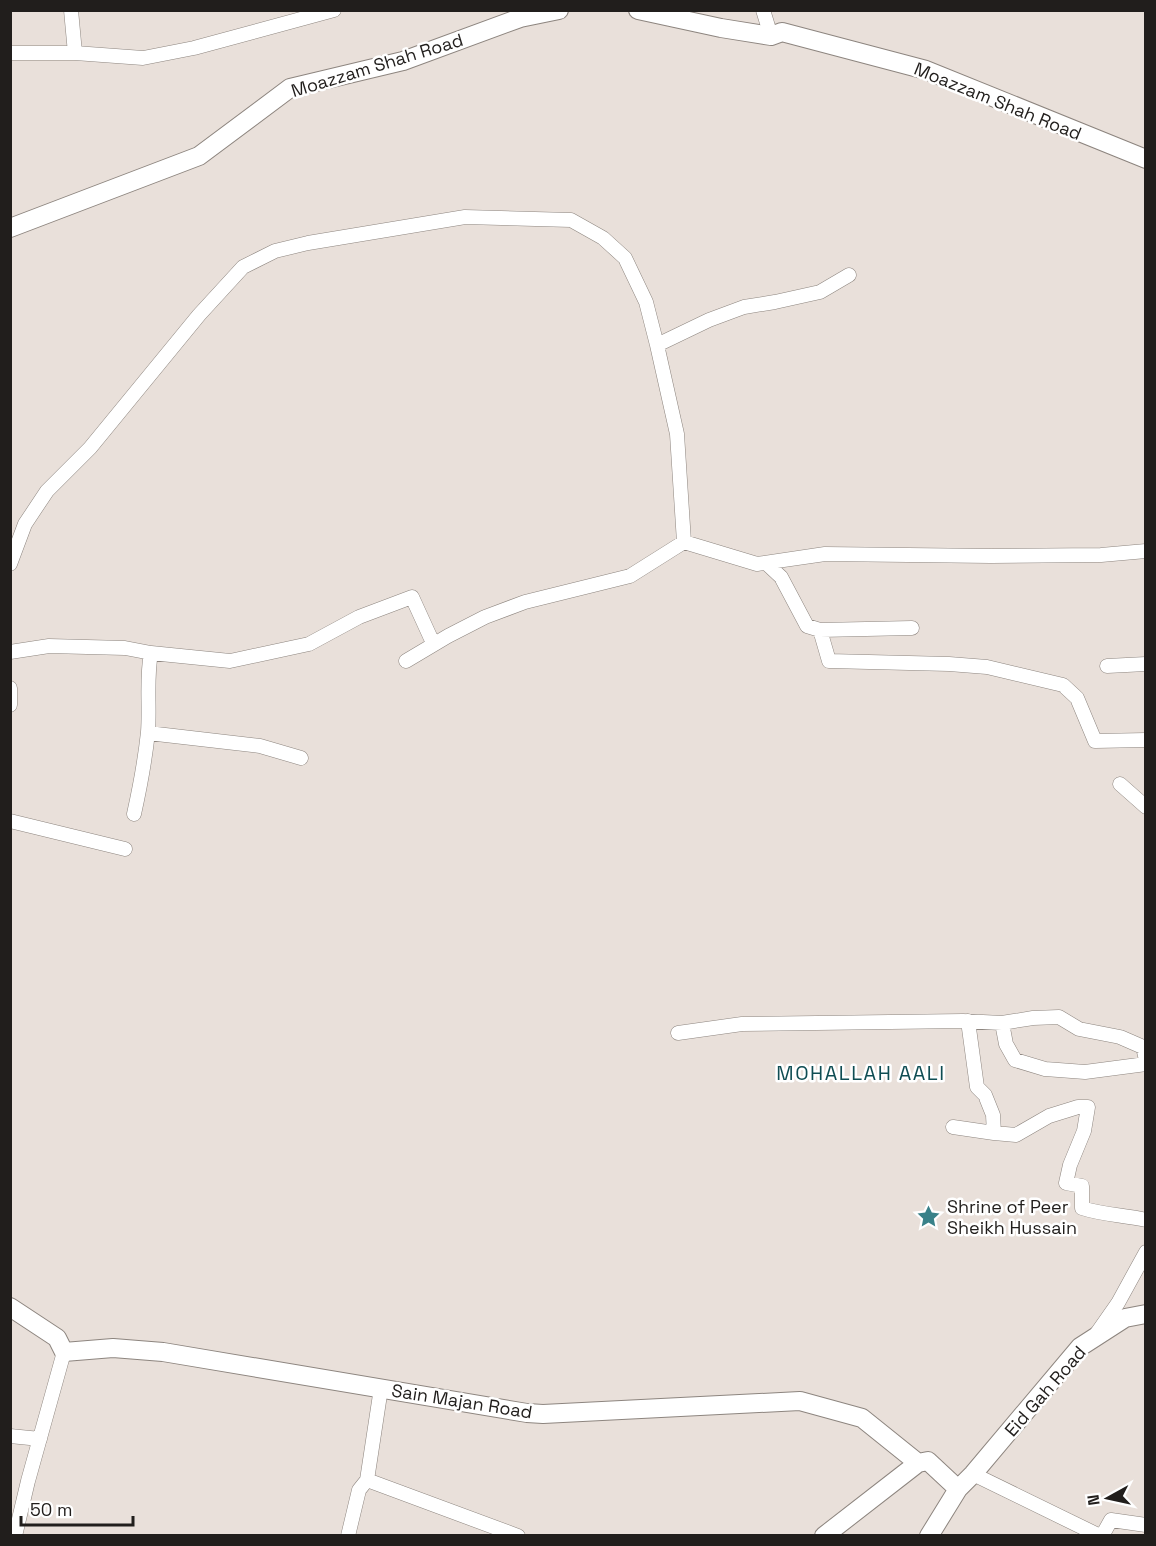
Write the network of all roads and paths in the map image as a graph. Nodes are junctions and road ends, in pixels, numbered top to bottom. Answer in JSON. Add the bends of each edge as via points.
{"nodes":[{"id":1,"x":71,"y":10,"type":"edge"},
{"id":2,"x":334,"y":10,"type":"edge"},
{"id":3,"x":558,"y":10,"type":"edge"},
{"id":4,"x":638,"y":10,"type":"edge"},
{"id":5,"x":763,"y":10,"type":"edge"},
{"id":6,"x":771,"y":36,"type":"junction"},
{"id":7,"x":10,"y":53,"type":"edge"},
{"id":8,"x":75,"y":53,"type":"junction"},
{"id":9,"x":1146,"y":159,"type":"edge"},
{"id":10,"x":10,"y":228,"type":"edge"},
{"id":11,"x":849,"y":275,"type":"dead end"},
{"id":12,"x":657,"y":345,"type":"junction"},
{"id":13,"x":684,"y":542,"type":"junction"},
{"id":14,"x":1146,"y":551,"type":"edge"},
{"id":15,"x":766,"y":562,"type":"junction"},
{"id":16,"x":10,"y":564,"type":"edge"},
{"id":17,"x":912,"y":628,"type":"dead end"},
{"id":18,"x":820,"y":630,"type":"junction"},
{"id":19,"x":433,"y":643,"type":"junction"},
{"id":20,"x":10,"y":652,"type":"edge"},
{"id":21,"x":151,"y":653,"type":"junction"},
{"id":22,"x":406,"y":661,"type":"dead end"},
{"id":23,"x":1146,"y":664,"type":"edge"},
{"id":24,"x":1107,"y":666,"type":"dead end"},
{"id":25,"x":10,"y":688,"type":"edge"},
{"id":26,"x":10,"y":705,"type":"edge"},
{"id":27,"x":148,"y":733,"type":"junction"},
{"id":28,"x":1146,"y":740,"type":"edge"},
{"id":29,"x":301,"y":758,"type":"dead end"},
{"id":30,"x":1120,"y":783,"type":"dead end"},
{"id":31,"x":1146,"y":807,"type":"edge"},
{"id":32,"x":134,"y":814,"type":"dead end"},
{"id":33,"x":10,"y":821,"type":"edge"},
{"id":34,"x":125,"y":849,"type":"dead end"},
{"id":35,"x":968,"y":1021,"type":"junction"},
{"id":36,"x":1002,"y":1023,"type":"junction"},
{"id":37,"x":678,"y":1034,"type":"dead end"},
{"id":38,"x":1146,"y":1062,"type":"edge"},
{"id":39,"x":953,"y":1127,"type":"dead end"},
{"id":40,"x":994,"y":1133,"type":"junction"},
{"id":41,"x":1146,"y":1220,"type":"edge"},
{"id":42,"x":1146,"y":1252,"type":"edge"},
{"id":43,"x":10,"y":1306,"type":"edge"},
{"id":44,"x":1146,"y":1314,"type":"edge"},
{"id":45,"x":1094,"y":1337,"type":"junction"},
{"id":46,"x":64,"y":1352,"type":"junction"},
{"id":47,"x":381,"y":1388,"type":"junction"},
{"id":48,"x":10,"y":1436,"type":"edge"},
{"id":49,"x":40,"y":1439,"type":"junction"},
{"id":50,"x":918,"y":1463,"type":"junction"},
{"id":51,"x":973,"y":1474,"type":"junction"},
{"id":52,"x":367,"y":1480,"type":"junction"},
{"id":53,"x":958,"y":1488,"type":"junction"},
{"id":54,"x":1146,"y":1525,"type":"edge"},
{"id":55,"x":15,"y":1536,"type":"edge"},
{"id":56,"x":348,"y":1536,"type":"edge"},
{"id":57,"x":518,"y":1536,"type":"edge"},
{"id":58,"x":824,"y":1536,"type":"edge"},
{"id":59,"x":929,"y":1536,"type":"edge"},
{"id":60,"x":1101,"y":1536,"type":"edge"}],
"edges":[{"from":1,"to":8,"type":"street"},
{"from":2,"to":8,"type":"street","via":[[143,58]]},
{"from":3,"to":10,"type":"street","name":"Moazzam Shah Road","via":[[520,18],[403,61],[290,88],[199,156]]},
{"from":4,"to":6,"type":"street","name":"Moazzam Shah Road"},
{"from":5,"to":6,"type":"street"},
{"from":6,"to":9,"type":"street","name":"Moazzam Shah Road","via":[[783,32],[926,70]]},
{"from":7,"to":8,"type":"street"},
{"from":11,"to":12,"type":"street","via":[[819,292],[744,307]]},
{"from":12,"to":13,"type":"street","via":[[677,434]]},
{"from":12,"to":16,"type":"street","via":[[646,302],[625,258],[603,238],[571,219],[465,217],[274,251],[243,267],[90,448],[47,491],[25,524]]},
{"from":13,"to":15,"type":"street","via":[[757,564]]},
{"from":13,"to":19,"type":"street","via":[[630,576],[525,602]]},
{"from":14,"to":15,"type":"street","via":[[1101,555],[825,554]]},
{"from":15,"to":18,"type":"street","via":[[781,577],[807,626]]},
{"from":17,"to":18,"type":"street"},
{"from":18,"to":28,"type":"street","via":[[829,661],[987,667],[1063,685],[1077,698],[1095,741]]},
{"from":19,"to":21,"type":"street","via":[[412,597],[358,617],[309,644],[230,661]]},
{"from":19,"to":22,"type":"street"},
{"from":20,"to":21,"type":"street","via":[[49,646],[125,648]]},
{"from":21,"to":27,"type":"street"},
{"from":23,"to":24,"type":"street"},
{"from":25,"to":26,"type":"street"},
{"from":27,"to":29,"type":"street","via":[[261,746]]},
{"from":27,"to":32,"type":"street"},
{"from":30,"to":31,"type":"street"},
{"from":33,"to":34,"type":"street"},
{"from":35,"to":36,"type":"street"},
{"from":35,"to":37,"type":"street","via":[[742,1024]]},
{"from":35,"to":40,"type":"street","via":[[977,1087],[993,1115]]},
{"from":36,"to":38,"type":"street","via":[[1059,1017],[1079,1029],[1120,1037],[1143,1047]]},
{"from":36,"to":38,"type":"street","via":[[1006,1044],[1015,1060],[1044,1069],[1085,1072]]},
{"from":39,"to":40,"type":"street"},
{"from":40,"to":41,"type":"street","via":[[1016,1136],[1050,1116],[1088,1107],[1066,1183],[1082,1186],[1082,1208]]},
{"from":42,"to":45,"type":"street"},
{"from":43,"to":46,"type":"street","via":[[57,1338]]},
{"from":44,"to":45,"type":"street","name":"Eid Gah Road","via":[[1125,1318]]},
{"from":45,"to":51,"type":"street","name":"Eid Gah Road","via":[[1080,1347]]},
{"from":46,"to":47,"type":"street","name":"Sain Majan Road","via":[[113,1348],[163,1352]]},
{"from":46,"to":49,"type":"street"},
{"from":47,"to":50,"type":"street","name":"Sain Majan Road","via":[[543,1414],[800,1401],[861,1418]]},
{"from":47,"to":52,"type":"street"},
{"from":48,"to":49,"type":"street"},
{"from":49,"to":55,"type":"street"},
{"from":50,"to":53,"type":"street","name":"Sain Majan Road","via":[[928,1461]]},
{"from":50,"to":58,"type":"street"},
{"from":51,"to":53,"type":"street","name":"Eid Gah Road"},
{"from":51,"to":60,"type":"street"},
{"from":52,"to":56,"type":"street","via":[[359,1490]]},
{"from":52,"to":57,"type":"street"},
{"from":53,"to":59,"type":"street","name":"Eid Gah Road"},
{"from":54,"to":60,"type":"street","via":[[1111,1520]]}]}
